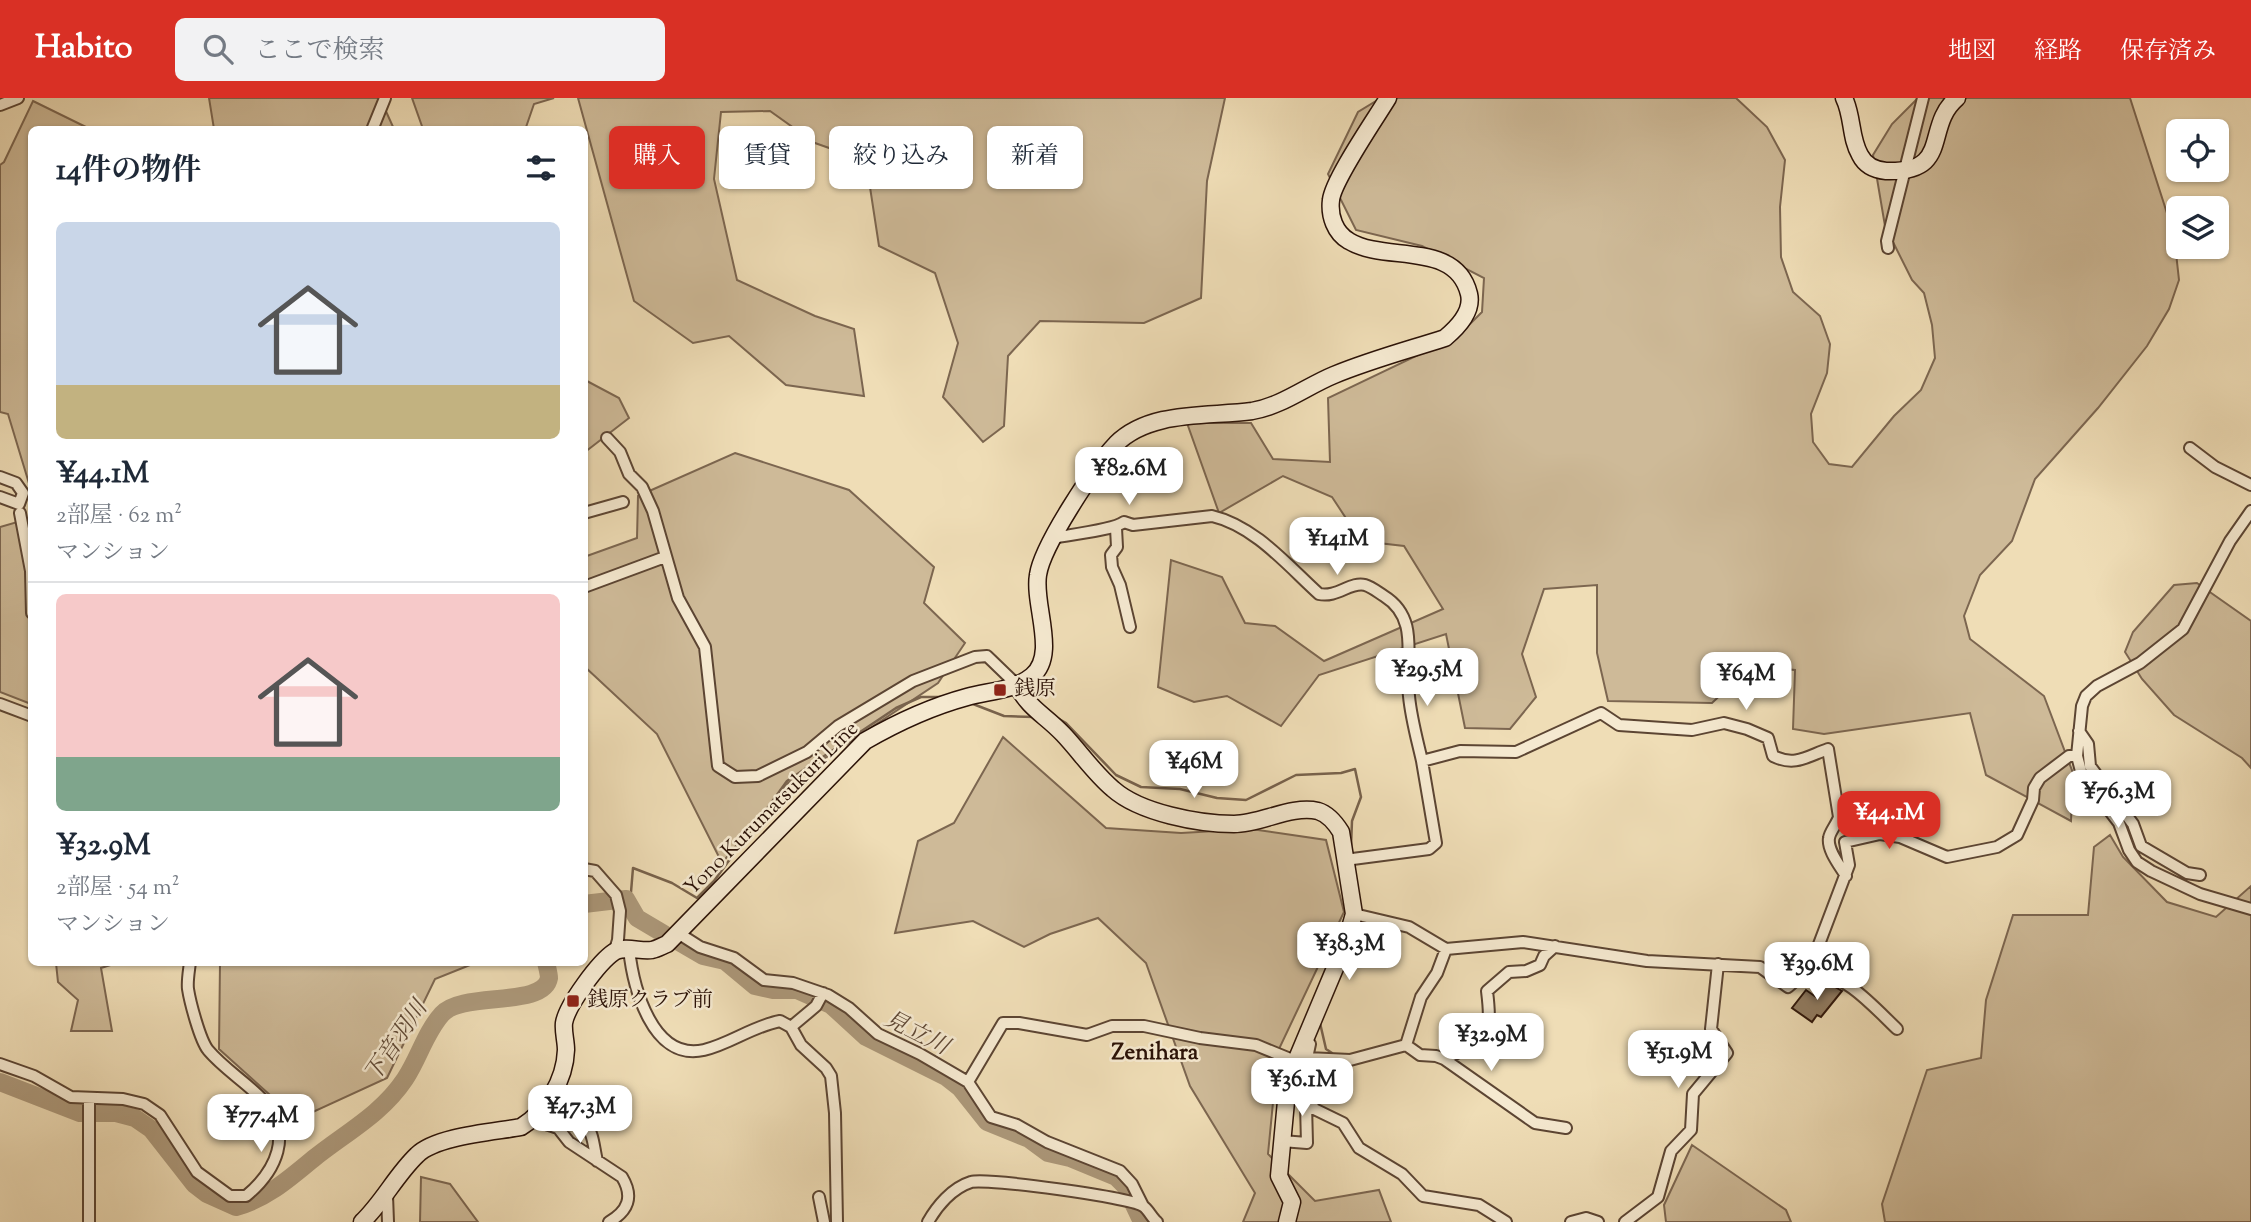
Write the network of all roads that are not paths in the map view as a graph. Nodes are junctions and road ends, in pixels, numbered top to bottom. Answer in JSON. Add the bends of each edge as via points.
{"nodes":[{"id":1,"x":18,"y":98,"type":"edge"},
{"id":2,"x":385,"y":98,"type":"edge"},
{"id":3,"x":1388,"y":98,"type":"edge"},
{"id":4,"x":1923,"y":98,"type":"edge"},
{"id":5,"x":1957,"y":98,"type":"edge"},
{"id":6,"x":1847,"y":100,"type":"edge"},
{"id":7,"x":0,"y":105,"type":"edge"},
{"id":8,"x":374,"y":126,"type":"edge"},
{"id":9,"x":1903,"y":171,"type":"junction"},
{"id":10,"x":1888,"y":247,"type":"dead end"},
{"id":11,"x":607,"y":438,"type":"dead end"},
{"id":12,"x":2190,"y":448,"type":"dead end"},
{"id":13,"x":0,"y":477,"type":"edge"},
{"id":14,"x":2251,"y":485,"type":"edge"},
{"id":15,"x":0,"y":497,"type":"edge"},
{"id":16,"x":623,"y":502,"type":"dead end"},
{"id":17,"x":2251,"y":511,"type":"edge"},
{"id":18,"x":588,"y":512,"type":"edge"},
{"id":19,"x":20,"y":513,"type":"dead end"},
{"id":20,"x":1116,"y":528,"type":"junction"},
{"id":21,"x":1052,"y":538,"type":"junction"},
{"id":22,"x":28,"y":555,"type":"edge"},
{"id":23,"x":665,"y":557,"type":"junction"},
{"id":24,"x":588,"y":586,"type":"edge"},
{"id":25,"x":1130,"y":627,"type":"dead end"},
{"id":26,"x":1016,"y":684,"type":"junction"},
{"id":27,"x":0,"y":704,"type":"edge"},
{"id":28,"x":28,"y":714,"type":"edge"},
{"id":29,"x":2079,"y":732,"type":"junction"},
{"id":30,"x":2077,"y":756,"type":"junction"},
{"id":31,"x":1422,"y":761,"type":"junction"},
{"id":32,"x":1345,"y":860,"type":"junction"},
{"id":33,"x":588,"y":870,"type":"edge"},
{"id":34,"x":2200,"y":875,"type":"dead end"},
{"id":35,"x":1846,"y":876,"type":"junction"},
{"id":36,"x":2251,"y":909,"type":"edge"},
{"id":37,"x":1354,"y":914,"type":"junction"},
{"id":38,"x":678,"y":933,"type":"junction"},
{"id":39,"x":1555,"y":946,"type":"junction"},
{"id":40,"x":1446,"y":949,"type":"junction"},
{"id":41,"x":622,"y":951,"type":"junction"},
{"id":42,"x":1718,"y":964,"type":"junction"},
{"id":43,"x":190,"y":966,"type":"edge"},
{"id":44,"x":1810,"y":968,"type":"junction"},
{"id":45,"x":820,"y":997,"type":"junction"},
{"id":46,"x":790,"y":1027,"type":"junction"},
{"id":47,"x":1897,"y":1029,"type":"dead end"},
{"id":48,"x":1406,"y":1045,"type":"junction"},
{"id":49,"x":1444,"y":1059,"type":"junction"},
{"id":50,"x":1301,"y":1060,"type":"junction"},
{"id":51,"x":0,"y":1064,"type":"edge"},
{"id":52,"x":968,"y":1082,"type":"junction"},
{"id":53,"x":1286,"y":1094,"type":"junction"},
{"id":54,"x":89,"y":1098,"type":"junction"},
{"id":55,"x":1308,"y":1106,"type":"junction"},
{"id":56,"x":534,"y":1120,"type":"junction"},
{"id":57,"x":558,"y":1128,"type":"junction"},
{"id":58,"x":1566,"y":1128,"type":"dead end"},
{"id":59,"x":1282,"y":1140,"type":"junction"},
{"id":60,"x":597,"y":1161,"type":"junction"},
{"id":61,"x":387,"y":1195,"type":"junction"},
{"id":62,"x":819,"y":1197,"type":"dead end"},
{"id":63,"x":1136,"y":1204,"type":"junction"},
{"id":64,"x":89,"y":1222,"type":"edge"},
{"id":65,"x":362,"y":1222,"type":"edge"},
{"id":66,"x":388,"y":1222,"type":"edge"},
{"id":67,"x":610,"y":1222,"type":"edge"},
{"id":68,"x":824,"y":1222,"type":"edge"},
{"id":69,"x":837,"y":1222,"type":"edge"},
{"id":70,"x":928,"y":1222,"type":"edge"},
{"id":71,"x":1157,"y":1222,"type":"edge"},
{"id":72,"x":1287,"y":1222,"type":"edge"},
{"id":73,"x":1506,"y":1222,"type":"edge"},
{"id":74,"x":1571,"y":1222,"type":"edge"},
{"id":75,"x":1598,"y":1222,"type":"edge"},
{"id":76,"x":1625,"y":1222,"type":"edge"}],
"edges":[{"from":1,"to":7,"type":"street"},
{"from":2,"to":8,"type":"street"},
{"from":3,"to":21,"type":"main road","name":"Yono Kurumatsukuri Line","via":[[1339,180],[1331,199],[1332,219],[1339,234],[1351,243],[1434,258],[1451,268],[1466,283],[1470,298],[1457,328],[1445,338],[1334,375],[1280,402],[1255,410],[1172,418],[1133,432],[1116,444]]},
{"from":4,"to":9,"type":"street"},
{"from":5,"to":9,"type":"main road","via":[[1944,116],[1928,160]]},
{"from":6,"to":9,"type":"main road","via":[[1858,154],[1880,170]]},
{"from":9,"to":10,"type":"street"},
{"from":11,"to":23,"type":"street","via":[[642,487]]},
{"from":12,"to":14,"type":"street"},
{"from":13,"to":15,"type":"street","via":[[16,483],[23,494],[19,504]]},
{"from":16,"to":18,"type":"street"},
{"from":17,"to":29,"type":"street","via":[[2183,629],[2140,663],[2086,696]]},
{"from":19,"to":22,"type":"street"},
{"from":20,"to":21,"type":"street"},
{"from":20,"to":25,"type":"street","via":[[1112,567]]},
{"from":20,"to":31,"type":"street","via":[[1124,522],[1224,519],[1271,550],[1319,594],[1331,596],[1366,585],[1395,603],[1409,632],[1408,695]]},
{"from":21,"to":26,"type":"main road","name":"Yono Kurumatsukuri Line","via":[[1038,574],[1045,651],[1032,676]]},
{"from":23,"to":24,"type":"street"},
{"from":23,"to":26,"type":"street","via":[[678,598],[705,647],[719,766],[735,777],[758,776],[785,764],[913,681],[975,657],[987,656]]},
{"from":26,"to":32,"type":"main road","via":[[1026,703],[1134,804],[1232,824],[1319,811],[1341,832]]},
{"from":26,"to":38,"type":"main road","name":"Yono Kurumatsukuri Line","via":[[906,718],[865,741]]},
{"from":27,"to":28,"type":"street"},
{"from":29,"to":30,"type":"street"},
{"from":29,"to":34,"type":"street","via":[[2088,744],[2090,766],[2133,824],[2141,846],[2187,873]]},
{"from":30,"to":35,"type":"street","via":[[2069,756],[2040,778],[2017,835],[1997,847],[1947,857],[1900,837],[1880,834],[1845,842]]},
{"from":30,"to":36,"type":"street","via":[[2082,775],[2119,824],[2137,862],[2200,894]]},
{"from":31,"to":32,"type":"street","via":[[1436,843],[1429,849]]},
{"from":31,"to":35,"type":"street","via":[[1460,751],[1516,752],[1601,713],[1619,725],[1692,730],[1724,723],[1748,729],[1768,738],[1773,756],[1784,762],[1795,763],[1828,749],[1839,817],[1829,841]]},
{"from":32,"to":37,"type":"main road"},
{"from":33,"to":41,"type":"street","via":[[595,871],[618,899]]},
{"from":35,"to":44,"type":"street"},
{"from":37,"to":40,"type":"street","via":[[1409,927]]},
{"from":37,"to":50,"type":"main road","via":[[1304,1037]]},
{"from":38,"to":41,"type":"main road","name":"Yono Kurumatsukuri Line","via":[[651,950]]},
{"from":38,"to":45,"type":"street","via":[[700,947],[734,958],[764,980],[793,983]]},
{"from":39,"to":40,"type":"street","via":[[1523,942]]},
{"from":39,"to":42,"type":"street","via":[[1647,961]]},
{"from":39,"to":49,"type":"street","via":[[1540,965],[1509,972],[1487,991],[1486,1035]]},
{"from":40,"to":48,"type":"street","via":[[1421,997]]},
{"from":41,"to":46,"type":"street","via":[[649,1022],[676,1048],[708,1049],[780,1021]]},
{"from":41,"to":56,"type":"main road","via":[[573,1001],[564,1023],[564,1070]]},
{"from":42,"to":44,"type":"street","via":[[1760,967],[1788,987]]},
{"from":42,"to":76,"type":"street","via":[[1711,1029],[1727,1054],[1693,1094],[1691,1130],[1671,1151],[1658,1197]]},
{"from":43,"to":54,"type":"street","via":[[187,988],[206,1048],[265,1102],[280,1128],[280,1148],[261,1184],[246,1196],[230,1196],[197,1172],[160,1115],[144,1104]]},
{"from":44,"to":47,"type":"street","via":[[1849,983]]},
{"from":45,"to":46,"type":"street"},
{"from":45,"to":52,"type":"street","via":[[849,1008],[878,1034]]},
{"from":46,"to":69,"type":"street","via":[[831,1076]]},
{"from":48,"to":49,"type":"street","via":[[1420,1055]]},
{"from":48,"to":50,"type":"street","via":[[1350,1060]]},
{"from":49,"to":58,"type":"street","via":[[1535,1123]]},
{"from":50,"to":52,"type":"street","via":[[1256,1045],[1144,1026],[1112,1026],[1087,1035],[1003,1023]]},
{"from":50,"to":53,"type":"main road","via":[[1288,1080]]},
{"from":50,"to":55,"type":"street","via":[[1316,1080],[1317,1090]]},
{"from":51,"to":54,"type":"street","via":[[71,1097]]},
{"from":52,"to":63,"type":"street","via":[[991,1117],[1120,1171],[1132,1184]]},
{"from":53,"to":55,"type":"street"},
{"from":53,"to":59,"type":"main road"},
{"from":54,"to":64,"type":"street"},
{"from":55,"to":59,"type":"street","via":[[1307,1143]]},
{"from":55,"to":73,"type":"street","via":[[1343,1123],[1359,1148],[1402,1174],[1423,1196],[1479,1205]]},
{"from":56,"to":57,"type":"street"},
{"from":56,"to":61,"type":"main road","via":[[522,1128],[433,1144],[418,1153]]},
{"from":57,"to":60,"type":"street","via":[[569,1142]]},
{"from":57,"to":60,"type":"street","via":[[570,1124],[586,1127],[594,1135]]},
{"from":59,"to":72,"type":"main road","via":[[1279,1176],[1293,1202]]},
{"from":60,"to":67,"type":"street","via":[[627,1185],[629,1203],[623,1214]]},
{"from":61,"to":65,"type":"main road"},
{"from":61,"to":66,"type":"street"},
{"from":62,"to":68,"type":"street"},
{"from":63,"to":70,"type":"street","via":[[1085,1192],[971,1182],[936,1206]]},
{"from":63,"to":71,"type":"street"},
{"from":74,"to":75,"type":"street","via":[[1586,1218]]}]}
